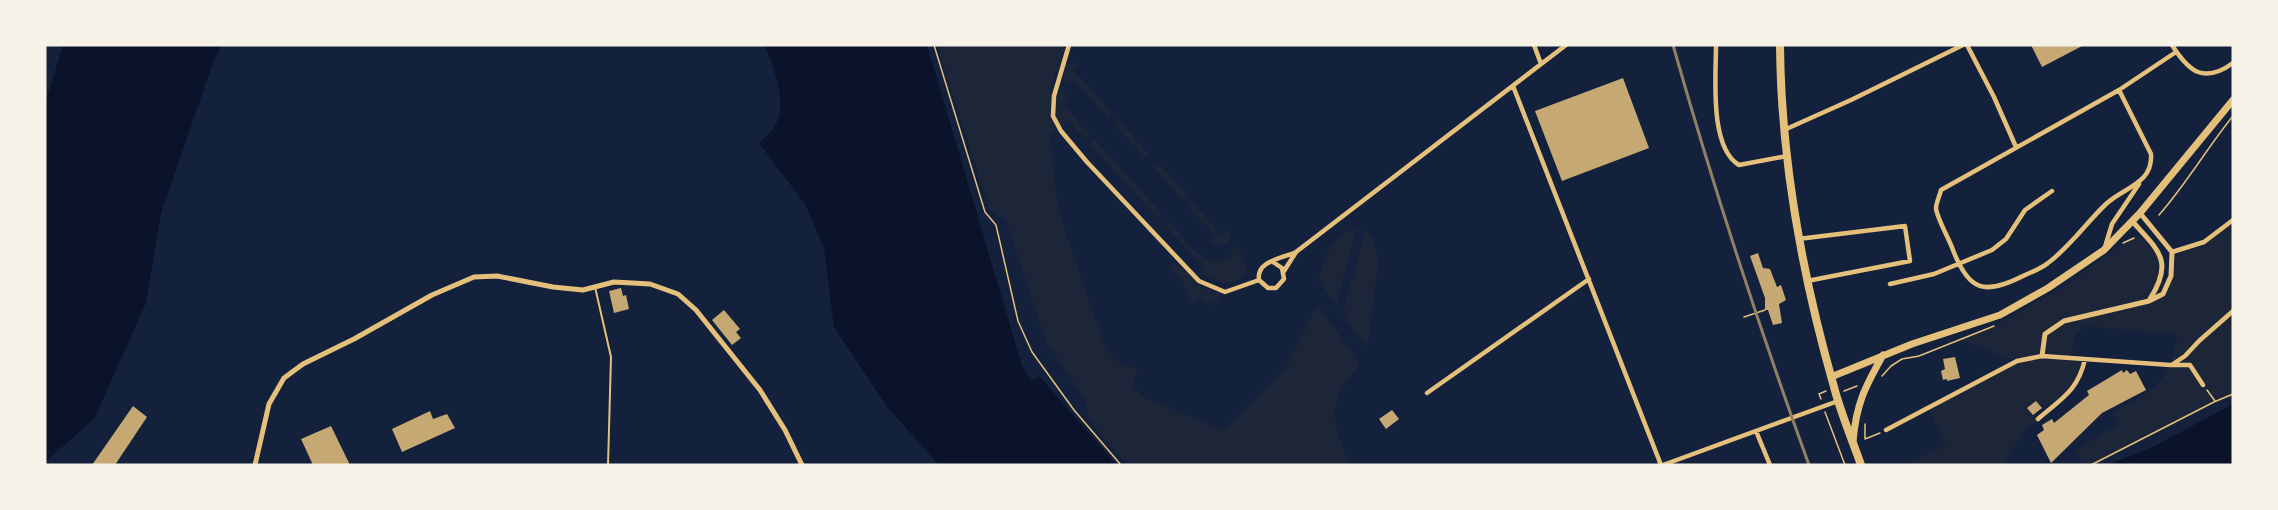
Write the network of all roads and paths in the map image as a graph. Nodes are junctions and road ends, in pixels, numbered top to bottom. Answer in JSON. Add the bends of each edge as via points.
{"nodes":[{"id":1,"x":934,"y":45,"type":"edge"},
{"id":2,"x":1069,"y":45,"type":"edge"},
{"id":3,"x":1534,"y":45,"type":"edge"},
{"id":4,"x":1566,"y":45,"type":"edge"},
{"id":5,"x":1716,"y":45,"type":"edge"},
{"id":6,"x":1780,"y":45,"type":"edge"},
{"id":7,"x":1965,"y":45,"type":"edge"},
{"id":8,"x":2172,"y":45,"type":"edge"},
{"id":9,"x":2176,"y":52,"type":"junction"},
{"id":10,"x":2233,"y":63,"type":"edge"},
{"id":11,"x":1541,"y":64,"type":"junction"},
{"id":12,"x":1513,"y":86,"type":"junction"},
{"id":13,"x":2119,"y":90,"type":"junction"},
{"id":14,"x":2233,"y":100,"type":"edge"},
{"id":15,"x":2233,"y":116,"type":"edge"},
{"id":16,"x":1784,"y":130,"type":"junction"},
{"id":17,"x":2016,"y":147,"type":"junction"},
{"id":18,"x":1787,"y":156,"type":"junction"},
{"id":19,"x":2139,"y":184,"type":"junction"},
{"id":20,"x":2052,"y":191,"type":"dead end"},
{"id":21,"x":2140,"y":213,"type":"junction"},
{"id":22,"x":2159,"y":215,"type":"dead end"},
{"id":23,"x":2233,"y":220,"type":"edge"},
{"id":24,"x":2132,"y":221,"type":"junction"},
{"id":25,"x":1798,"y":239,"type":"junction"},
{"id":26,"x":2104,"y":250,"type":"junction"},
{"id":27,"x":1296,"y":252,"type":"junction"},
{"id":28,"x":2172,"y":252,"type":"junction"},
{"id":29,"x":1273,"y":262,"type":"junction"},
{"id":30,"x":1959,"y":264,"type":"junction"},
{"id":31,"x":1284,"y":271,"type":"junction"},
{"id":32,"x":1589,"y":279,"type":"junction"},
{"id":33,"x":1259,"y":280,"type":"junction"},
{"id":34,"x":1806,"y":281,"type":"junction"},
{"id":35,"x":1890,"y":284,"type":"dead end"},
{"id":36,"x":595,"y":287,"type":"junction"},
{"id":37,"x":2149,"y":301,"type":"junction"},
{"id":38,"x":1766,"y":310,"type":"dead end"},
{"id":39,"x":2233,"y":311,"type":"edge"},
{"id":40,"x":1744,"y":316,"type":"dead end"},
{"id":41,"x":1883,"y":355,"type":"junction"},
{"id":42,"x":1919,"y":356,"type":"dead end"},
{"id":43,"x":2042,"y":356,"type":"junction"},
{"id":44,"x":2085,"y":359,"type":"junction"},
{"id":45,"x":2170,"y":365,"type":"junction"},
{"id":46,"x":1831,"y":377,"type":"junction"},
{"id":47,"x":1877,"y":383,"type":"dead end"},
{"id":48,"x":2203,"y":385,"type":"joint"},
{"id":49,"x":1427,"y":393,"type":"dead end"},
{"id":50,"x":2233,"y":394,"type":"edge"},
{"id":51,"x":1838,"y":401,"type":"junction"},
{"id":52,"x":2216,"y":401,"type":"junction"},
{"id":53,"x":2038,"y":419,"type":"dead end"},
{"id":54,"x":1886,"y":430,"type":"joint"},
{"id":55,"x":1756,"y":431,"type":"junction"},
{"id":56,"x":1865,"y":439,"type":"dead end"},
{"id":57,"x":1853,"y":442,"type":"junction"},
{"id":58,"x":255,"y":465,"type":"edge"},
{"id":59,"x":608,"y":465,"type":"edge"},
{"id":60,"x":802,"y":465,"type":"edge"},
{"id":61,"x":1121,"y":465,"type":"edge"},
{"id":62,"x":1662,"y":465,"type":"edge"},
{"id":63,"x":1770,"y":465,"type":"edge"},
{"id":64,"x":1861,"y":465,"type":"edge"},
{"id":65,"x":2091,"y":465,"type":"edge"}],
"edges":[{"from":1,"to":61,"type":"path","via":[[985,212],[996,225],[1018,321],[1032,352]]},
{"from":2,"to":33,"type":"street","via":[[1054,96],[1053,116],[1061,131],[1200,281],[1225,292]]},
{"from":3,"to":11,"type":"street"},
{"from":4,"to":11,"type":"street"},
{"from":5,"to":18,"type":"street","via":[[1716,116],[1728,155],[1739,165]]},
{"from":6,"to":16,"type":"highway"},
{"from":7,"to":16,"type":"street"},
{"from":7,"to":17,"type":"street"},
{"from":8,"to":9,"type":"street"},
{"from":9,"to":10,"type":"street","via":[[2188,68],[2199,73],[2221,71]]},
{"from":9,"to":13,"type":"street"},
{"from":11,"to":12,"type":"street"},
{"from":12,"to":27,"type":"street"},
{"from":12,"to":32,"type":"street"},
{"from":13,"to":17,"type":"street"},
{"from":13,"to":19,"type":"street","via":[[2151,154],[2149,171]]},
{"from":14,"to":21,"type":"main road"},
{"from":15,"to":22,"type":"path"},
{"from":16,"to":18,"type":"highway"},
{"from":17,"to":30,"type":"street","via":[[1941,190],[1936,208]]},
{"from":18,"to":25,"type":"highway"},
{"from":19,"to":26,"type":"street","via":[[2112,224]]},
{"from":19,"to":30,"type":"street","via":[[2114,197],[2047,264],[2006,284],[1979,286]]},
{"from":20,"to":30,"type":"street","via":[[2025,210],[2006,239],[1992,250]]},
{"from":21,"to":24,"type":"main road"},
{"from":21,"to":28,"type":"street"},
{"from":23,"to":28,"type":"street","via":[[2204,242]]},
{"from":24,"to":26,"type":"main road"},
{"from":24,"to":37,"type":"street","via":[[2154,246],[2163,266],[2160,283]]},
{"from":25,"to":34,"type":"highway"},
{"from":25,"to":34,"type":"street","via":[[1905,226],[1910,261]]},
{"from":26,"to":41,"type":"main road","via":[[2000,315]]},
{"from":27,"to":29,"type":"street"},
{"from":27,"to":31,"type":"street"},
{"from":28,"to":37,"type":"street","via":[[2171,276],[2163,294]]},
{"from":29,"to":31,"type":"street"},
{"from":29,"to":33,"type":"street","via":[[1260,268]]},
{"from":30,"to":35,"type":"street"},
{"from":31,"to":33,"type":"street","via":[[1282,283],[1276,288],[1264,286]]},
{"from":32,"to":49,"type":"street"},
{"from":32,"to":62,"type":"street"},
{"from":34,"to":46,"type":"highway"},
{"from":36,"to":58,"type":"street","via":[[583,290],[497,276],[474,277],[432,295],[284,378],[269,404]]},
{"from":36,"to":59,"type":"lane","via":[[611,357]]},
{"from":36,"to":60,"type":"street","via":[[614,282],[650,284],[678,294],[696,310],[760,390]]},
{"from":37,"to":43,"type":"street","via":[[2064,321],[2045,334]]},
{"from":38,"to":40,"type":"path"},
{"from":39,"to":45,"type":"street"},
{"from":41,"to":46,"type":"main road"},
{"from":41,"to":57,"type":"main road","via":[[1864,388],[1855,417]]},
{"from":42,"to":47,"type":"path","via":[[1891,366]]},
{"from":43,"to":44,"type":"street"},
{"from":43,"to":54,"type":"street","via":[[2017,361]]},
{"from":44,"to":45,"type":"street"},
{"from":44,"to":53,"type":"street","via":[[2081,377]]},
{"from":45,"to":48,"type":"street","via":[[2190,365]]},
{"from":46,"to":51,"type":"highway"},
{"from":48,"to":52,"type":"path"},
{"from":50,"to":52,"type":"path"},
{"from":51,"to":55,"type":"street"},
{"from":51,"to":57,"type":"highway"},
{"from":52,"to":65,"type":"path"},
{"from":54,"to":56,"type":"path"},
{"from":55,"to":62,"type":"street"},
{"from":55,"to":63,"type":"street"},
{"from":57,"to":64,"type":"highway"}]}
